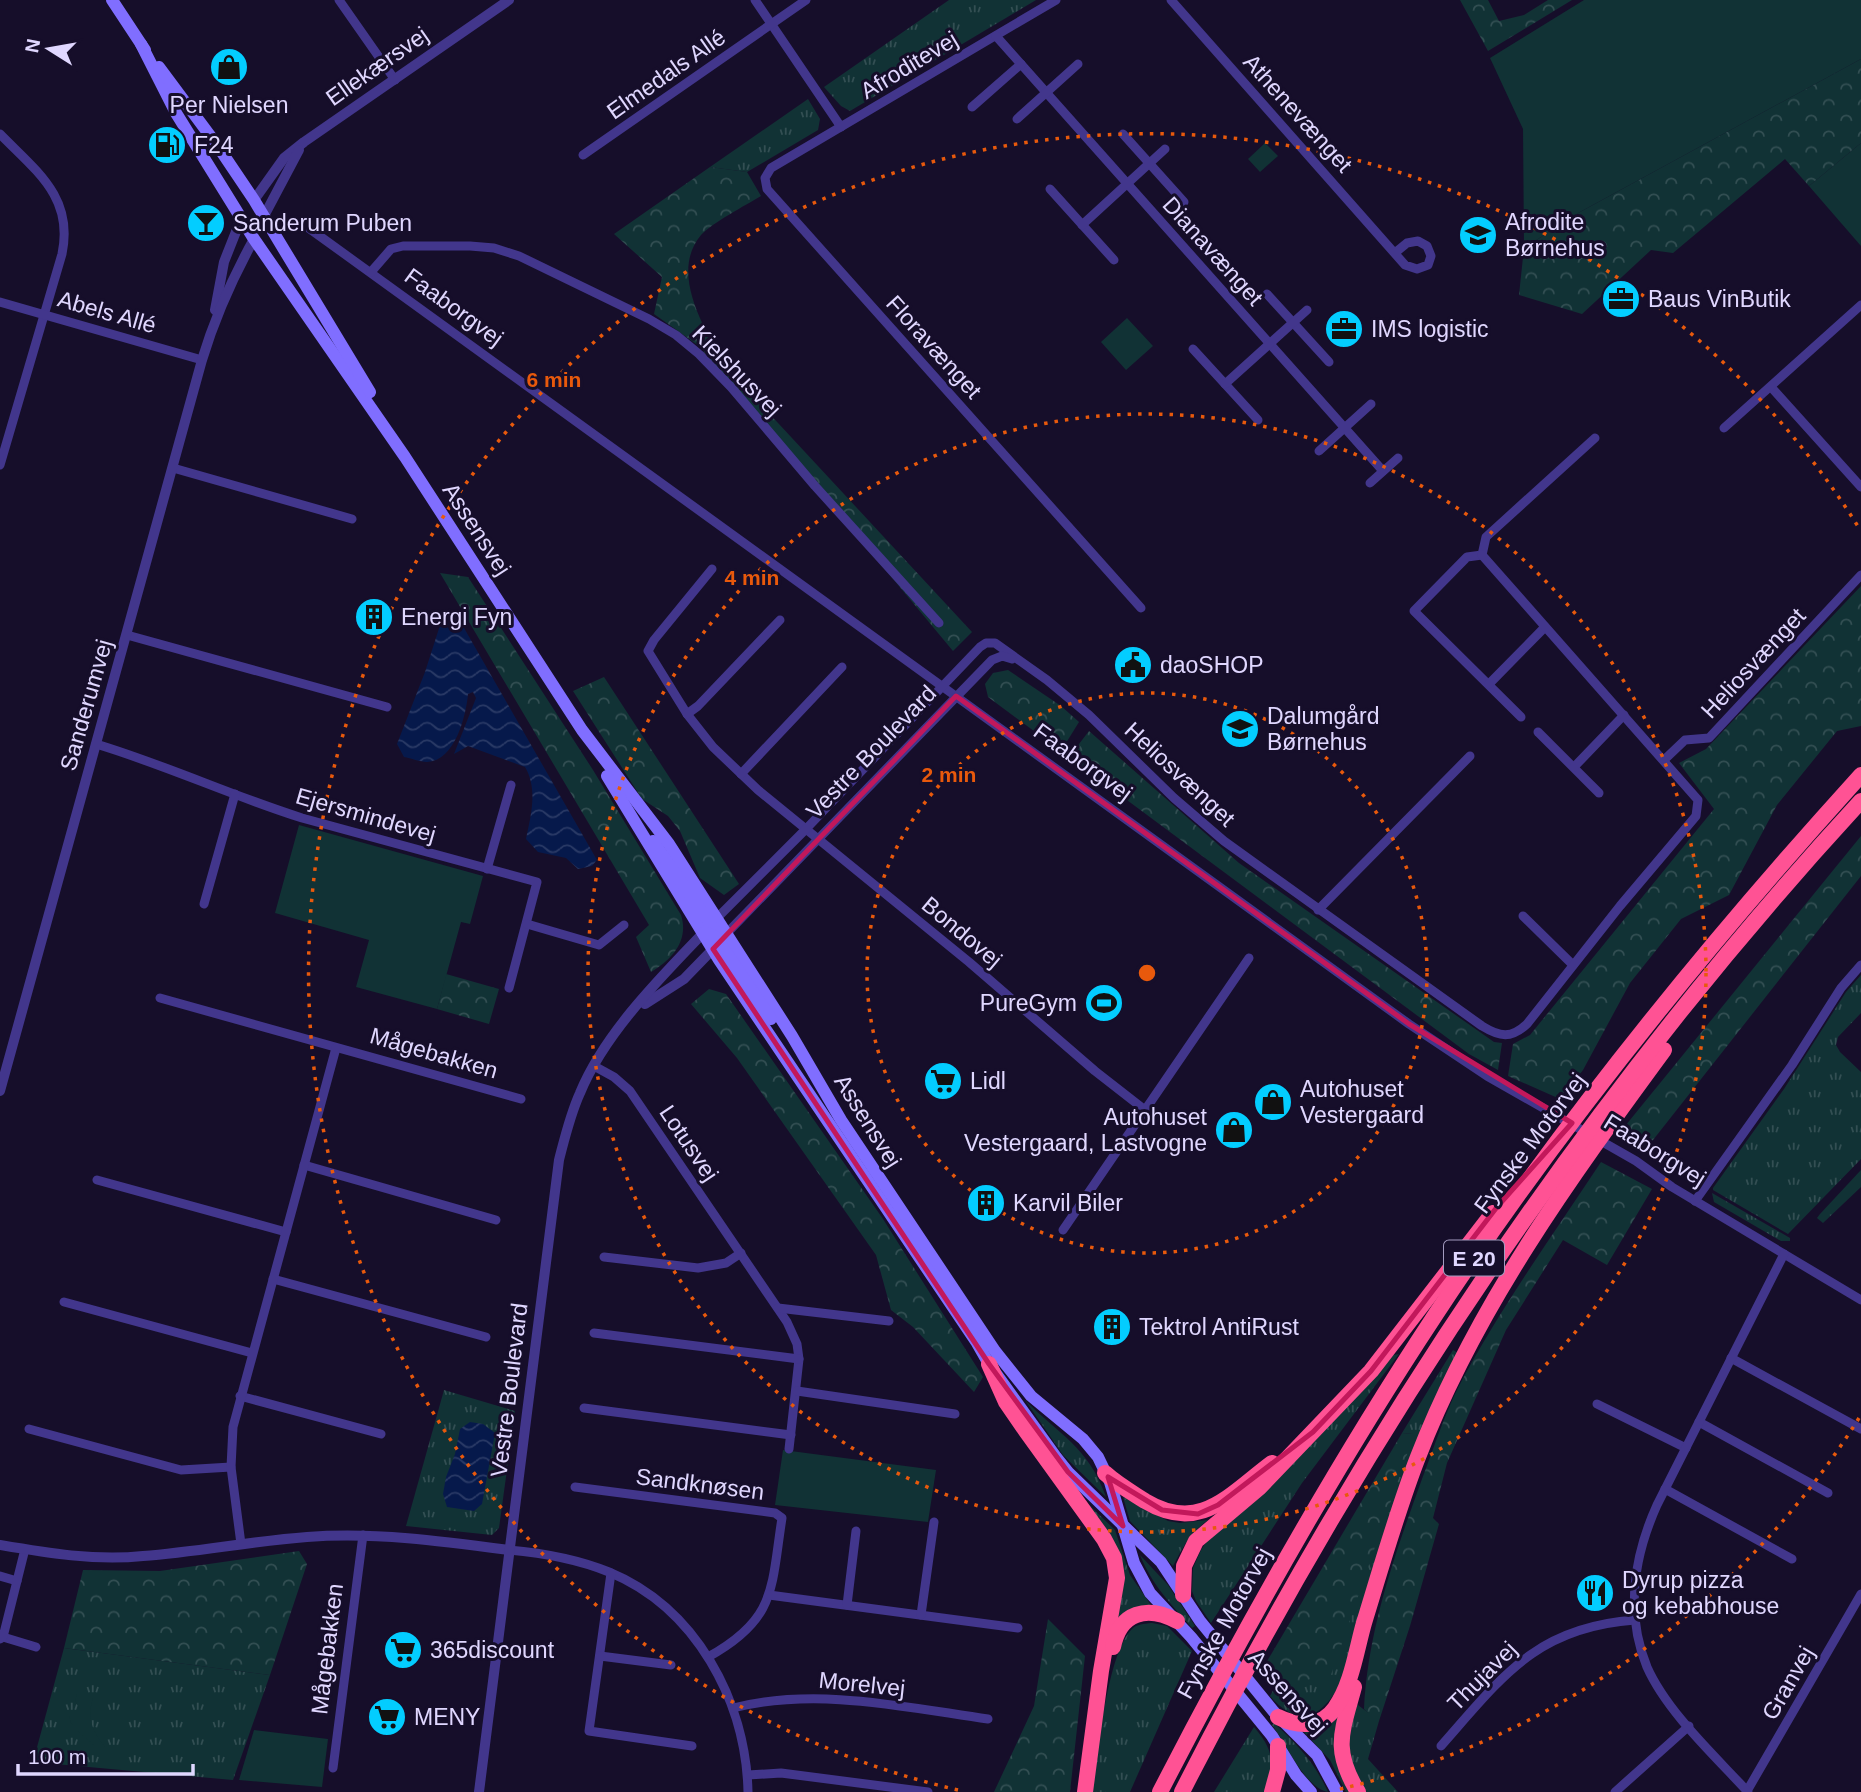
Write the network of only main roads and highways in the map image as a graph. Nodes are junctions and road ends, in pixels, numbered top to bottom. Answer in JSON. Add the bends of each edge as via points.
{"nodes":[{"id":1,"x":112,"y":0,"type":"edge"},
{"id":2,"x":141,"y":44,"type":"junction"},
{"id":3,"x":254,"y":200,"type":"junction"},
{"id":4,"x":264,"y":216,"type":"junction"},
{"id":5,"x":241,"y":219,"type":"junction"},
{"id":6,"x":254,"y":239,"type":"junction"},
{"id":7,"x":405,"y":457,"type":"junction"},
{"id":8,"x":582,"y":730,"type":"junction"},
{"id":9,"x":1861,"y":775,"type":"edge"},
{"id":10,"x":1861,"y":801,"type":"edge"},
{"id":11,"x":710,"y":925,"type":"junction"},
{"id":12,"x":720,"y":941,"type":"junction"},
{"id":13,"x":1723,"y":961,"type":"junction"},
{"id":14,"x":1556,"y":1144,"type":"junction"},
{"id":15,"x":989,"y":1364,"type":"junction"},
{"id":16,"x":1313,"y":1432,"type":"junction"},
{"id":17,"x":1105,"y":1472,"type":"junction"},
{"id":18,"x":1398,"y":1515,"type":"junction"},
{"id":19,"x":1123,"y":1526,"type":"junction"},
{"id":20,"x":1183,"y":1595,"type":"junction"},
{"id":21,"x":1177,"y":1621,"type":"junction"},
{"id":22,"x":1276,"y":1715,"type":"junction"},
{"id":23,"x":1278,"y":1746,"type":"junction"},
{"id":24,"x":1086,"y":1792,"type":"edge"},
{"id":25,"x":1160,"y":1792,"type":"edge"},
{"id":26,"x":1182,"y":1792,"type":"edge"},
{"id":27,"x":1272,"y":1792,"type":"edge"},
{"id":28,"x":1311,"y":1792,"type":"edge"},
{"id":29,"x":1337,"y":1792,"type":"edge"},
{"id":30,"x":1358,"y":1792,"type":"edge"}],
"edges":[{"from":1,"to":2,"type":"main road"},
{"from":2,"to":3,"type":"main road"},
{"from":2,"to":5,"type":"main road","via":[[176,113]]},
{"from":3,"to":4,"type":"main road","name":"Assensvej"},
{"from":3,"to":5,"type":"main road"},
{"from":4,"to":6,"type":"main road"},
{"from":4,"to":7,"type":"main road","name":"Assensvej","via":[[394,431]]},
{"from":5,"to":6,"type":"main road","name":"Assensvej"},
{"from":6,"to":7,"type":"main road","name":"Assensvej"},
{"from":7,"to":8,"type":"main road","name":"Assensvej"},
{"from":8,"to":11,"type":"main road","name":"Assensvej","via":[[622,804],[665,856]]},
{"from":8,"to":11,"type":"main road","name":"Assensvej","via":[[669,844]]},
{"from":9,"to":14,"type":"highway","name":"Fynske Motorvej","number":"E 20","via":[[1693,966]]},
{"from":10,"to":13,"type":"highway","name":"Fynske Motorvej","number":"E 20"},
{"from":11,"to":12,"type":"main road","name":"Assensvej"},
{"from":11,"to":12,"type":"main road"},
{"from":12,"to":15,"type":"main road","name":"Assensvej"},
{"from":12,"to":17,"type":"main road","name":"Assensvej","via":[[792,1036],[841,1120],[1014,1377],[1083,1439]]},
{"from":13,"to":18,"type":"highway","via":[[1544,1217],[1494,1297],[1445,1394]]},
{"from":13,"to":26,"type":"highway","name":"Fynske Motorvej","number":"E 20","via":[[1571,1154],[1450,1327],[1337,1508]]},
{"from":14,"to":16,"type":"highway","via":[[1497,1207],[1371,1371]]},
{"from":14,"to":25,"type":"highway","name":"Fynske Motorvej","number":"E 20","via":[[1434,1316],[1326,1490]]},
{"from":15,"to":19,"type":"main road","name":"Assensvej","via":[[1062,1465]]},
{"from":15,"to":24,"type":"highway","via":[[1006,1402],[1114,1558],[1117,1578]]},
{"from":16,"to":17,"type":"highway","via":[[1218,1505],[1198,1514],[1162,1510]]},
{"from":16,"to":20,"type":"highway","via":[[1259,1488],[1196,1541],[1184,1566]]},
{"from":17,"to":19,"type":"main road","name":"Assensvej"},
{"from":18,"to":22,"type":"highway","via":[[1339,1702],[1315,1723],[1296,1724]]},
{"from":18,"to":30,"type":"highway","via":[[1341,1734],[1343,1761]]},
{"from":19,"to":20,"type":"main road","name":"Assensvej","via":[[1161,1562]]},
{"from":19,"to":21,"type":"main road","name":"Assensvej","via":[[1143,1582]]},
{"from":20,"to":22,"type":"main road","name":"Assensvej"},
{"from":21,"to":23,"type":"main road","name":"Assensvej"},
{"from":21,"to":24,"type":"highway","via":[[1159,1613],[1141,1613],[1119,1629]]},
{"from":22,"to":29,"type":"main road","name":"Assensvej","via":[[1317,1755]]},
{"from":23,"to":27,"type":"highway"},
{"from":23,"to":28,"type":"main road","name":"Assensvej"}]}
